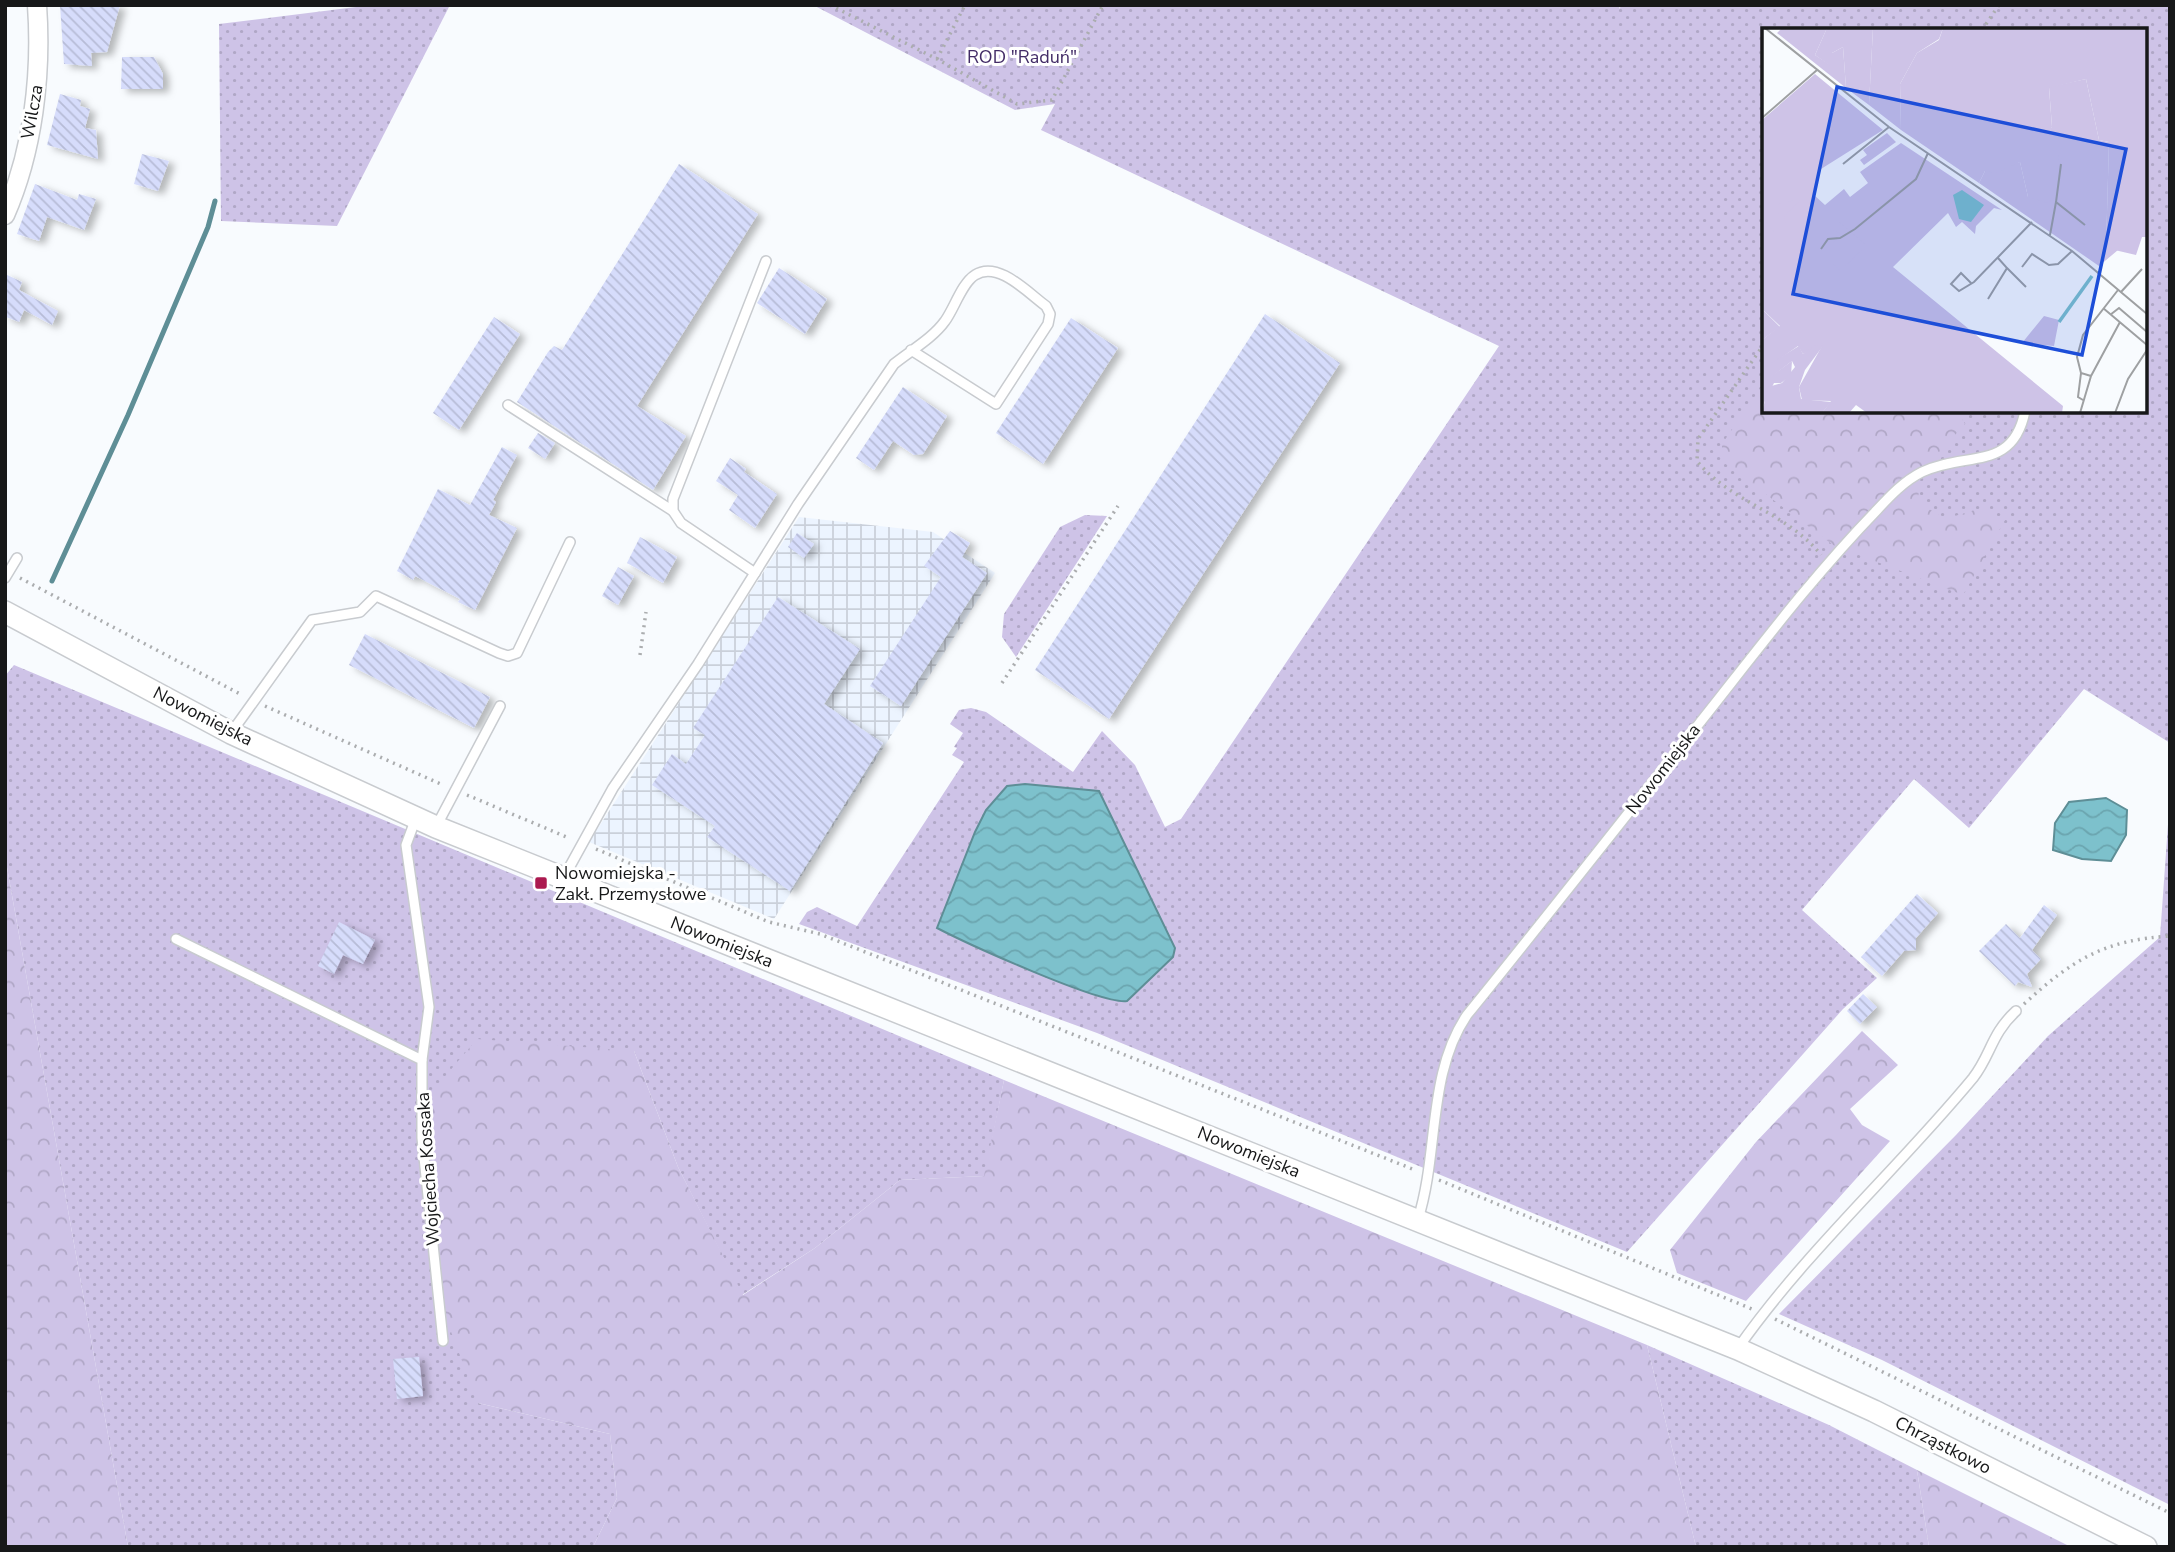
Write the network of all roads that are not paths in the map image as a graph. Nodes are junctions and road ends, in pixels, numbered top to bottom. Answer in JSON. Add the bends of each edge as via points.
{"nodes":[{"id":1,"x":37,"y":5,"type":"edge"},
{"id":2,"x":5,"y":215,"type":"edge"},
{"id":3,"x":766,"y":261,"type":"dead end"},
{"id":4,"x":911,"y":350,"type":"junction"},
{"id":5,"x":508,"y":405,"type":"dead end"},
{"id":6,"x":2025,"y":413,"type":"edge"},
{"id":7,"x":673,"y":511,"type":"junction"},
{"id":8,"x":570,"y":542,"type":"dead end"},
{"id":9,"x":17,"y":558,"type":"dead end"},
{"id":10,"x":755,"y":573,"type":"junction"},
{"id":11,"x":7,"y":576,"type":"edge"},
{"id":12,"x":5,"y":612,"type":"edge"},
{"id":13,"x":500,"y":706,"type":"dead end"},
{"id":14,"x":231,"y":733,"type":"junction"},
{"id":15,"x":416,"y":818,"type":"junction"},
{"id":16,"x":436,"y":827,"type":"junction"},
{"id":17,"x":563,"y":878,"type":"junction"},
{"id":18,"x":176,"y":939,"type":"dead end"},
{"id":19,"x":2015,"y":1011,"type":"road end"},
{"id":20,"x":422,"y":1060,"type":"junction"},
{"id":21,"x":1418,"y":1219,"type":"junction"},
{"id":22,"x":443,"y":1341,"type":"dead end"},
{"id":23,"x":1738,"y":1349,"type":"junction"},
{"id":24,"x":2146,"y":1547,"type":"edge"}],
"edges":[{"from":1,"to":2,"type":"street","name":"Wilcza","via":[[38,79],[27,146]]},
{"from":3,"to":7,"type":"lane","via":[[673,499]]},
{"from":4,"to":4,"type":"lane","via":[[943,324],[974,275],[988,271],[1001,273],[1046,306],[1050,314],[996,404]]},
{"from":4,"to":10,"type":"lane","via":[[894,364]]},
{"from":5,"to":7,"type":"lane"},
{"from":6,"to":21,"type":"lane","name":"Nowomiejska","via":[[2021,432],[2004,451],[1920,473],[1895,491],[1826,562],[1457,1030],[1441,1075],[1429,1176]]},
{"from":7,"to":10,"type":"lane","via":[[681,523]]},
{"from":8,"to":14,"type":"lane","via":[[517,653],[499,653],[376,596],[360,612],[312,620]]},
{"from":9,"to":11,"type":"lane"},
{"from":10,"to":17,"type":"lane","via":[[581,842]]},
{"from":12,"to":14,"type":"street","name":"Nowomiejska"},
{"from":13,"to":16,"type":"lane"},
{"from":14,"to":15,"type":"street","name":"Nowomiejska"},
{"from":15,"to":16,"type":"street","name":"Nowomiejska"},
{"from":15,"to":20,"type":"lane","name":"Wojciecha Kossaka","via":[[406,845],[429,1007]]},
{"from":16,"to":17,"type":"street","name":"Nowomiejska"},
{"from":17,"to":21,"type":"street","name":"Nowomiejska"},
{"from":18,"to":20,"type":"lane"},
{"from":19,"to":23,"type":"lane","via":[[1999,1026],[1975,1075],[1763,1313]]},
{"from":20,"to":22,"type":"lane","name":"Wojciecha Kossaka","via":[[422,1139]]},
{"from":21,"to":23,"type":"street","name":"Nowomiejska"},
{"from":23,"to":24,"type":"street","name":"Chrząstkowo","via":[[1874,1411]]}]}
